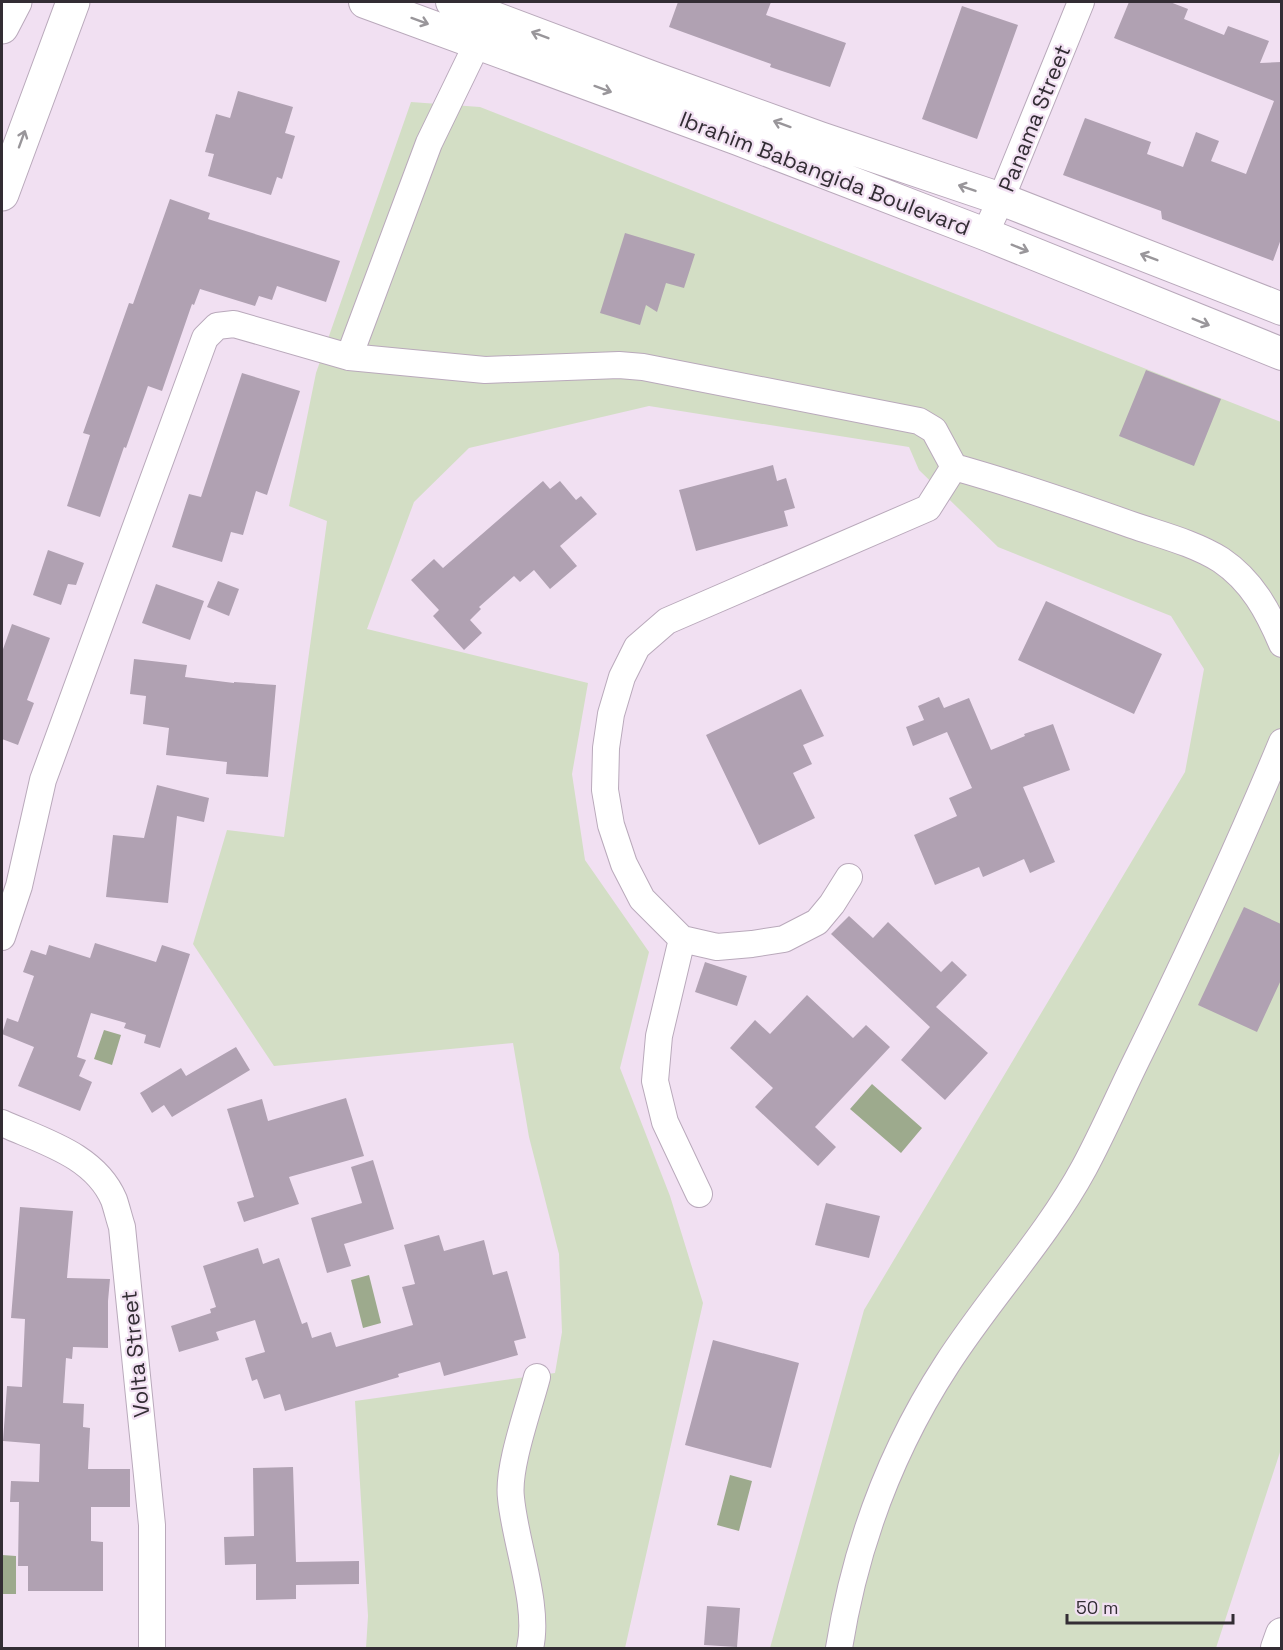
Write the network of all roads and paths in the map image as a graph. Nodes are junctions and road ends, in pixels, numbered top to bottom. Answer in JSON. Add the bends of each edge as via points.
{"nodes":[{"id":1,"x":15,"y":2,"type":"edge"},
{"id":2,"x":73,"y":2,"type":"edge"},
{"id":3,"x":365,"y":2,"type":"edge"},
{"id":4,"x":452,"y":2,"type":"edge"},
{"id":5,"x":1081,"y":2,"type":"edge"},
{"id":6,"x":2,"y":27,"type":"edge"},
{"id":7,"x":478,"y":42,"type":"junction"},
{"id":8,"x":2,"y":194,"type":"edge"},
{"id":9,"x":1001,"y":200,"type":"junction"},
{"id":10,"x":985,"y":234,"type":"junction"},
{"id":11,"x":1281,"y":309,"type":"edge"},
{"id":12,"x":1281,"y":354,"type":"edge"},
{"id":13,"x":349,"y":357,"type":"junction"},
{"id":14,"x":954,"y":467,"type":"junction"},
{"id":15,"x":1281,"y":644,"type":"edge"},
{"id":16,"x":1281,"y":742,"type":"edge"},
{"id":17,"x":849,"y":877,"type":"dead end"},
{"id":18,"x":2,"y":937,"type":"edge"},
{"id":19,"x":682,"y":939,"type":"junction"},
{"id":20,"x":2,"y":1123,"type":"edge"},
{"id":21,"x":699,"y":1194,"type":"dead end"},
{"id":22,"x":537,"y":1377,"type":"dead end"},
{"id":23,"x":1281,"y":1634,"type":"edge"},
{"id":24,"x":152,"y":1648,"type":"edge"},
{"id":25,"x":530,"y":1648,"type":"edge"},
{"id":26,"x":839,"y":1648,"type":"edge"},
{"id":27,"x":1277,"y":1648,"type":"edge"}],
"edges":[{"from":1,"to":6,"type":"highway"},
{"from":8,"to":2,"type":"highway","one_way":true},
{"from":3,"to":7,"type":"street","name":"Ibrahim Babangida Boulevard","one_way":true},
{"from":9,"to":4,"type":"street","name":"Ibrahim Babangida Boulevard","one_way":true,"via":[[651,77]]},
{"from":5,"to":9,"type":"street","name":"Panama Street"},
{"from":7,"to":10,"type":"street","name":"Ibrahim Babangida Boulevard","one_way":true},
{"from":7,"to":13,"type":"street","via":[[429,143]]},
{"from":9,"to":10,"type":"street","name":"Panama Street"},
{"from":11,"to":9,"type":"street","name":"Ibrahim Babangida Boulevard","one_way":true},
{"from":10,"to":12,"type":"street","name":"Ibrahim Babangida Boulevard","one_way":true},
{"from":13,"to":14,"type":"street","via":[[485,370],[643,367],[919,421],[934,430]]},
{"from":13,"to":18,"type":"street","via":[[234,324],[217,326],[206,338],[43,780],[19,886]]},
{"from":14,"to":15,"type":"street","via":[[1031,489],[1192,546],[1221,561],[1247,583],[1268,610]]},
{"from":14,"to":19,"type":"street","via":[[928,508],[667,621],[637,647],[622,677],[611,714],[605,790],[624,864],[642,899]]},
{"from":16,"to":26,"type":"street","via":[[1235,854],[1083,1169],[1031,1251],[947,1364],[900,1449],[856,1570]]},
{"from":17,"to":19,"type":"street","via":[[817,922],[784,939],[717,947]]},
{"from":19,"to":21,"type":"street","via":[[659,1036],[655,1081],[665,1122]]},
{"from":20,"to":24,"type":"street","name":"Volta Street","via":[[74,1155],[97,1174],[113,1198],[122,1227],[152,1525]]},
{"from":22,"to":25,"type":"street","via":[[513,1469],[510,1496],[533,1619]]},
{"from":23,"to":27,"type":"street"}]}
